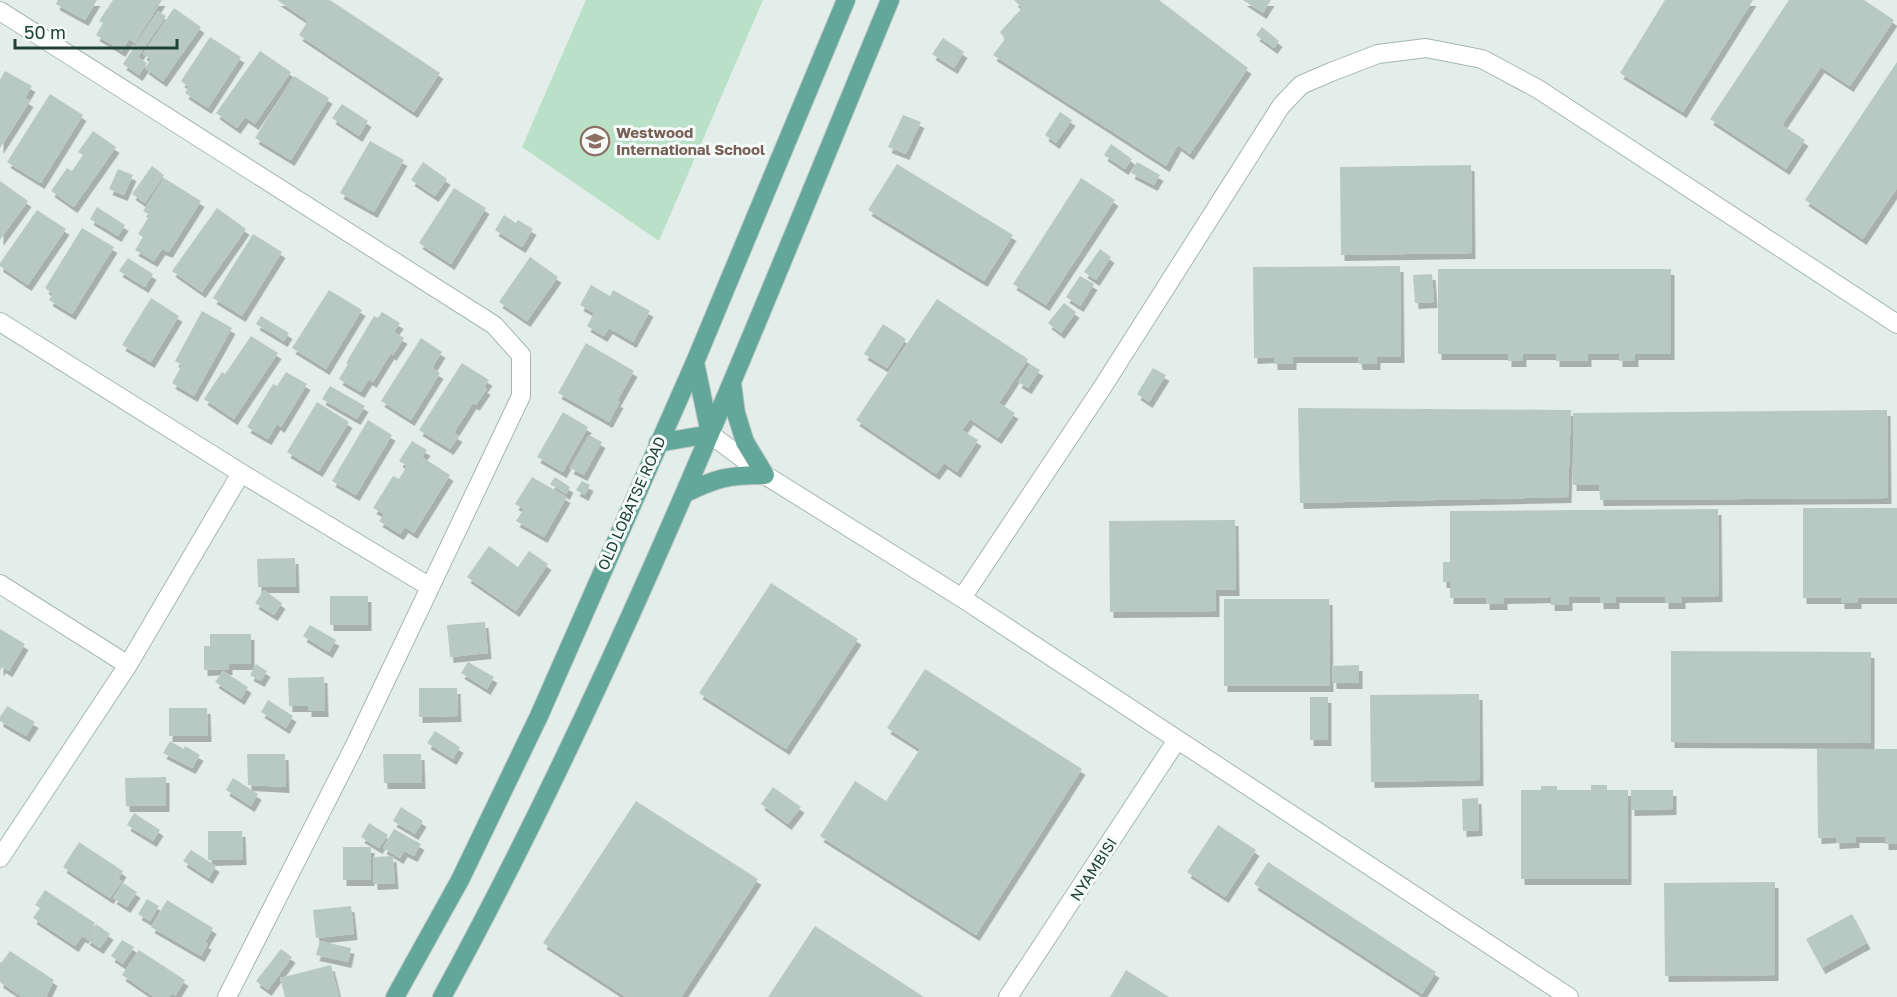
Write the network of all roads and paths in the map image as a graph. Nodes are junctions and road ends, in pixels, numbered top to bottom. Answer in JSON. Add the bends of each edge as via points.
{"nodes":[{"id":1,"x":846,"y":0,"type":"edge"},
{"id":2,"x":890,"y":0,"type":"edge"},
{"id":3,"x":0,"y":11,"type":"edge"},
{"id":4,"x":0,"y":322,"type":"edge"},
{"id":5,"x":1897,"y":324,"type":"edge"},
{"id":6,"x":695,"y":362,"type":"junction"},
{"id":7,"x":732,"y":382,"type":"junction"},
{"id":8,"x":710,"y":434,"type":"junction"},
{"id":9,"x":658,"y":443,"type":"junction"},
{"id":10,"x":241,"y":473,"type":"junction"},
{"id":11,"x":765,"y":475,"type":"junction"},
{"id":12,"x":684,"y":494,"type":"junction"},
{"id":13,"x":0,"y":584,"type":"edge"},
{"id":14,"x":430,"y":587,"type":"junction"},
{"id":15,"x":962,"y":598,"type":"junction"},
{"id":16,"x":128,"y":665,"type":"junction"},
{"id":17,"x":1177,"y":740,"type":"junction"},
{"id":18,"x":0,"y":858,"type":"edge"},
{"id":19,"x":227,"y":997,"type":"edge"},
{"id":20,"x":395,"y":997,"type":"edge"},
{"id":21,"x":442,"y":997,"type":"edge"},
{"id":22,"x":1008,"y":997,"type":"edge"},
{"id":23,"x":1569,"y":997,"type":"edge"}],
"edges":[{"from":1,"to":6,"type":"main road","name":"OLD LOBATSE ROAD"},
{"from":2,"to":7,"type":"main road"},
{"from":3,"to":14,"type":"street","via":[[494,326],[521,355],[521,396]]},
{"from":4,"to":10,"type":"street"},
{"from":5,"to":15,"type":"street","via":[[1529,84],[1482,60],[1426,48],[1378,54],[1301,85],[1281,106],[1102,388]]},
{"from":6,"to":8,"type":"main road"},
{"from":6,"to":9,"type":"main road","name":"OLD LOBATSE ROAD"},
{"from":7,"to":8,"type":"main road"},
{"from":7,"to":11,"type":"main road","via":[[745,442]]},
{"from":8,"to":9,"type":"main road"},
{"from":8,"to":11,"type":"street"},
{"from":8,"to":12,"type":"main road"},
{"from":9,"to":20,"type":"main road","name":"OLD LOBATSE ROAD","via":[[538,716],[460,880]]},
{"from":10,"to":14,"type":"street"},
{"from":10,"to":16,"type":"street"},
{"from":11,"to":12,"type":"main road","via":[[712,480]]},
{"from":11,"to":15,"type":"street"},
{"from":12,"to":21,"type":"main road","via":[[574,739]]},
{"from":13,"to":16,"type":"street"},
{"from":14,"to":19,"type":"street"},
{"from":15,"to":17,"type":"street"},
{"from":16,"to":18,"type":"street"},
{"from":17,"to":22,"type":"street","name":"NYAMBISI"},
{"from":17,"to":23,"type":"street"}]}
